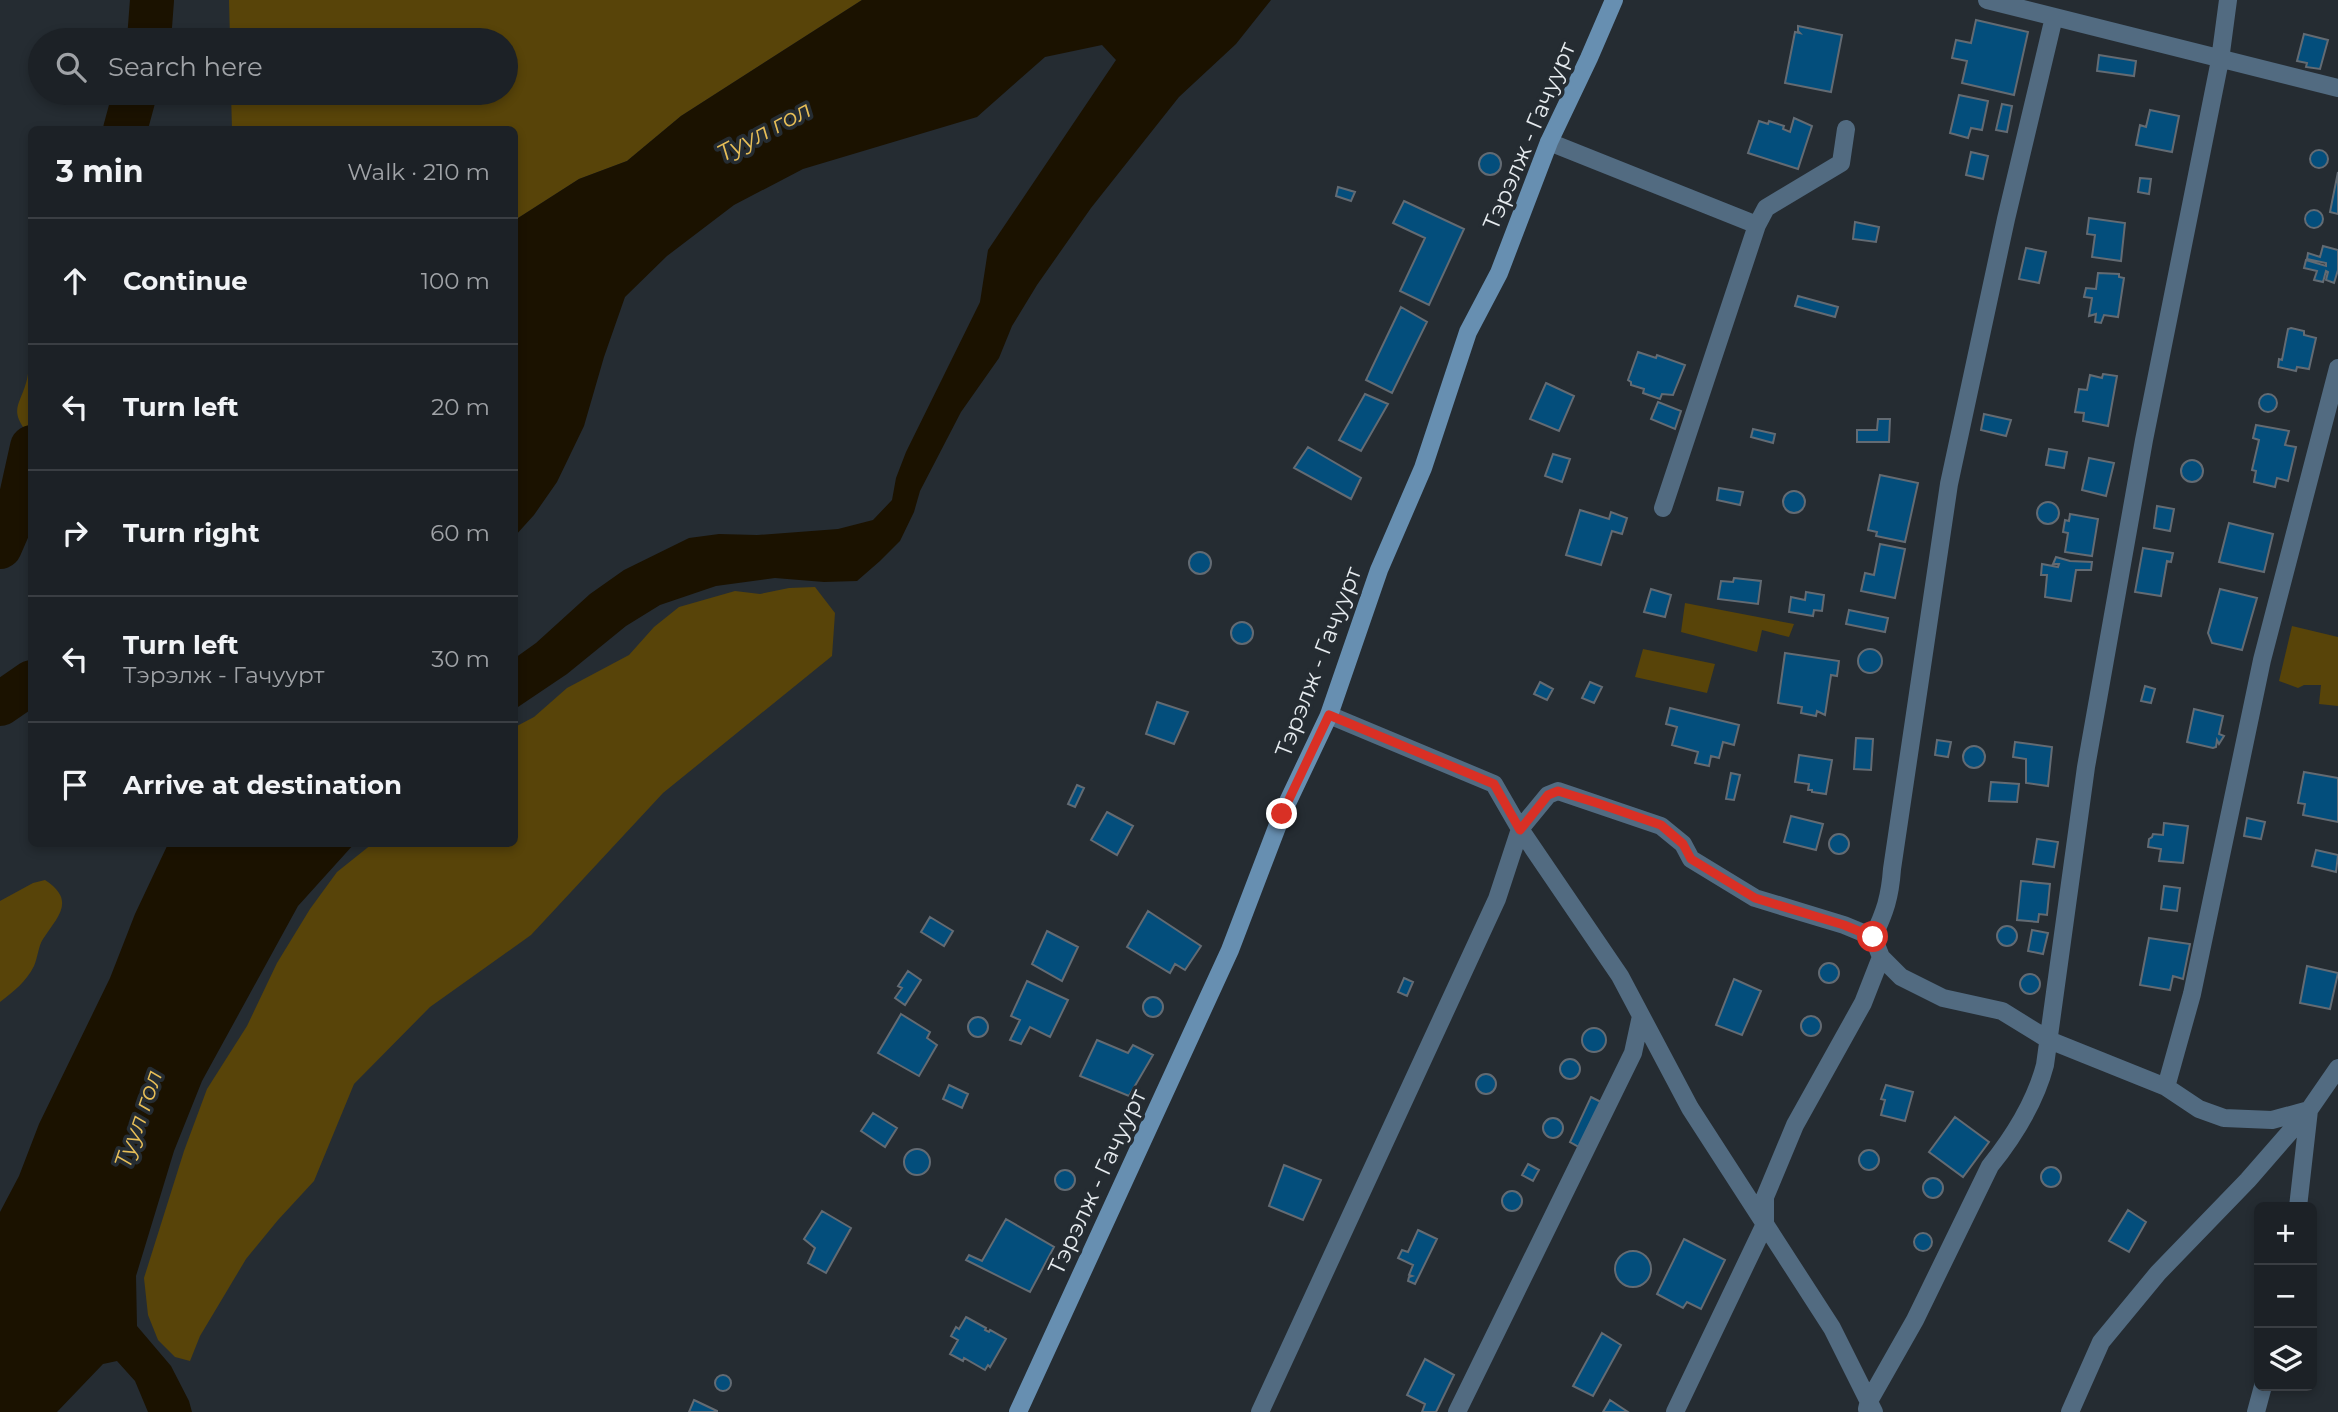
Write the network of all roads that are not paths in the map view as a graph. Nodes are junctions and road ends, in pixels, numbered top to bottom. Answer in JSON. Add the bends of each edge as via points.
{"nodes":[{"id":1,"x":1614,"y":0,"type":"edge"},
{"id":2,"x":2228,"y":0,"type":"edge"},
{"id":3,"x":1994,"y":1,"type":"edge"},
{"id":4,"x":2054,"y":16,"type":"junction"},
{"id":5,"x":2220,"y":60,"type":"junction"},
{"id":6,"x":2338,"y":88,"type":"edge"},
{"id":7,"x":1846,"y":129,"type":"dead end"},
{"id":8,"x":1549,"y":142,"type":"junction"},
{"id":9,"x":1757,"y":225,"type":"junction"},
{"id":10,"x":2338,"y":368,"type":"edge"},
{"id":11,"x":1663,"y":508,"type":"dead end"},
{"id":12,"x":1329,"y":715,"type":"junction"},
{"id":13,"x":1520,"y":830,"type":"junction"},
{"id":14,"x":1873,"y":937,"type":"junction"},
{"id":15,"x":1881,"y":957,"type":"junction"},
{"id":16,"x":1640,"y":1016,"type":"junction"},
{"id":17,"x":2049,"y":1040,"type":"junction"},
{"id":18,"x":2338,"y":1068,"type":"edge"},
{"id":19,"x":2166,"y":1087,"type":"junction"},
{"id":20,"x":2309,"y":1110,"type":"junction"},
{"id":21,"x":2299,"y":1202,"type":"edge"},
{"id":22,"x":1765,"y":1224,"type":"junction"},
{"id":23,"x":2262,"y":1391,"type":"edge"},
{"id":24,"x":1870,"y":1408,"type":"edge"},
{"id":25,"x":1017,"y":1412,"type":"edge"},
{"id":26,"x":1260,"y":1412,"type":"edge"},
{"id":27,"x":1457,"y":1412,"type":"edge"},
{"id":28,"x":1675,"y":1412,"type":"edge"},
{"id":29,"x":2070,"y":1412,"type":"edge"},
{"id":30,"x":2256,"y":1412,"type":"edge"}],
"edges":[{"from":1,"to":8,"type":"main road","name":"Тэрэлж - Гачуурт"},
{"from":2,"to":5,"type":"street"},
{"from":3,"to":4,"type":"street"},
{"from":4,"to":5,"type":"street"},
{"from":4,"to":14,"type":"street","via":[[1949,484],[1891,888]]},
{"from":5,"to":6,"type":"street"},
{"from":5,"to":17,"type":"street","via":[[2144,440],[2086,767]]},
{"from":7,"to":9,"type":"street","via":[[1841,163],[1766,208]]},
{"from":8,"to":9,"type":"street"},
{"from":8,"to":12,"type":"main road","name":"Тэрэлж - Гачуурт","via":[[1499,273],[1468,332],[1423,468],[1379,570]]},
{"from":9,"to":11,"type":"street"},
{"from":10,"to":19,"type":"street","via":[[2262,660],[2192,993]]},
{"from":12,"to":13,"type":"street","via":[[1494,784]]},
{"from":12,"to":25,"type":"main road","name":"Тэрэлж - Гачуурт","via":[[1282,814],[1230,950]]},
{"from":13,"to":14,"type":"street","via":[[1548,795],[1558,791],[1661,825],[1683,844],[1691,859],[1755,898]]},
{"from":13,"to":16,"type":"street","via":[[1620,976]]},
{"from":13,"to":26,"type":"street","via":[[1497,899]]},
{"from":14,"to":15,"type":"street"},
{"from":15,"to":17,"type":"street","via":[[1901,977],[1943,998],[2002,1011]]},
{"from":15,"to":22,"type":"street","via":[[1863,1003],[1795,1125],[1765,1197]]},
{"from":16,"to":22,"type":"street","via":[[1690,1108]]},
{"from":16,"to":27,"type":"street","via":[[1629,1063]]},
{"from":17,"to":19,"type":"street"},
{"from":17,"to":24,"type":"street","via":[[2038,1090],[1990,1166]]},
{"from":18,"to":20,"type":"street"},
{"from":19,"to":20,"type":"street","via":[[2199,1109],[2224,1118],[2272,1120]]},
{"from":20,"to":21,"type":"street"},
{"from":20,"to":29,"type":"street","via":[[2158,1273],[2101,1342]]},
{"from":22,"to":24,"type":"street","via":[[1832,1328]]},
{"from":22,"to":28,"type":"street"},
{"from":23,"to":30,"type":"street"}]}
